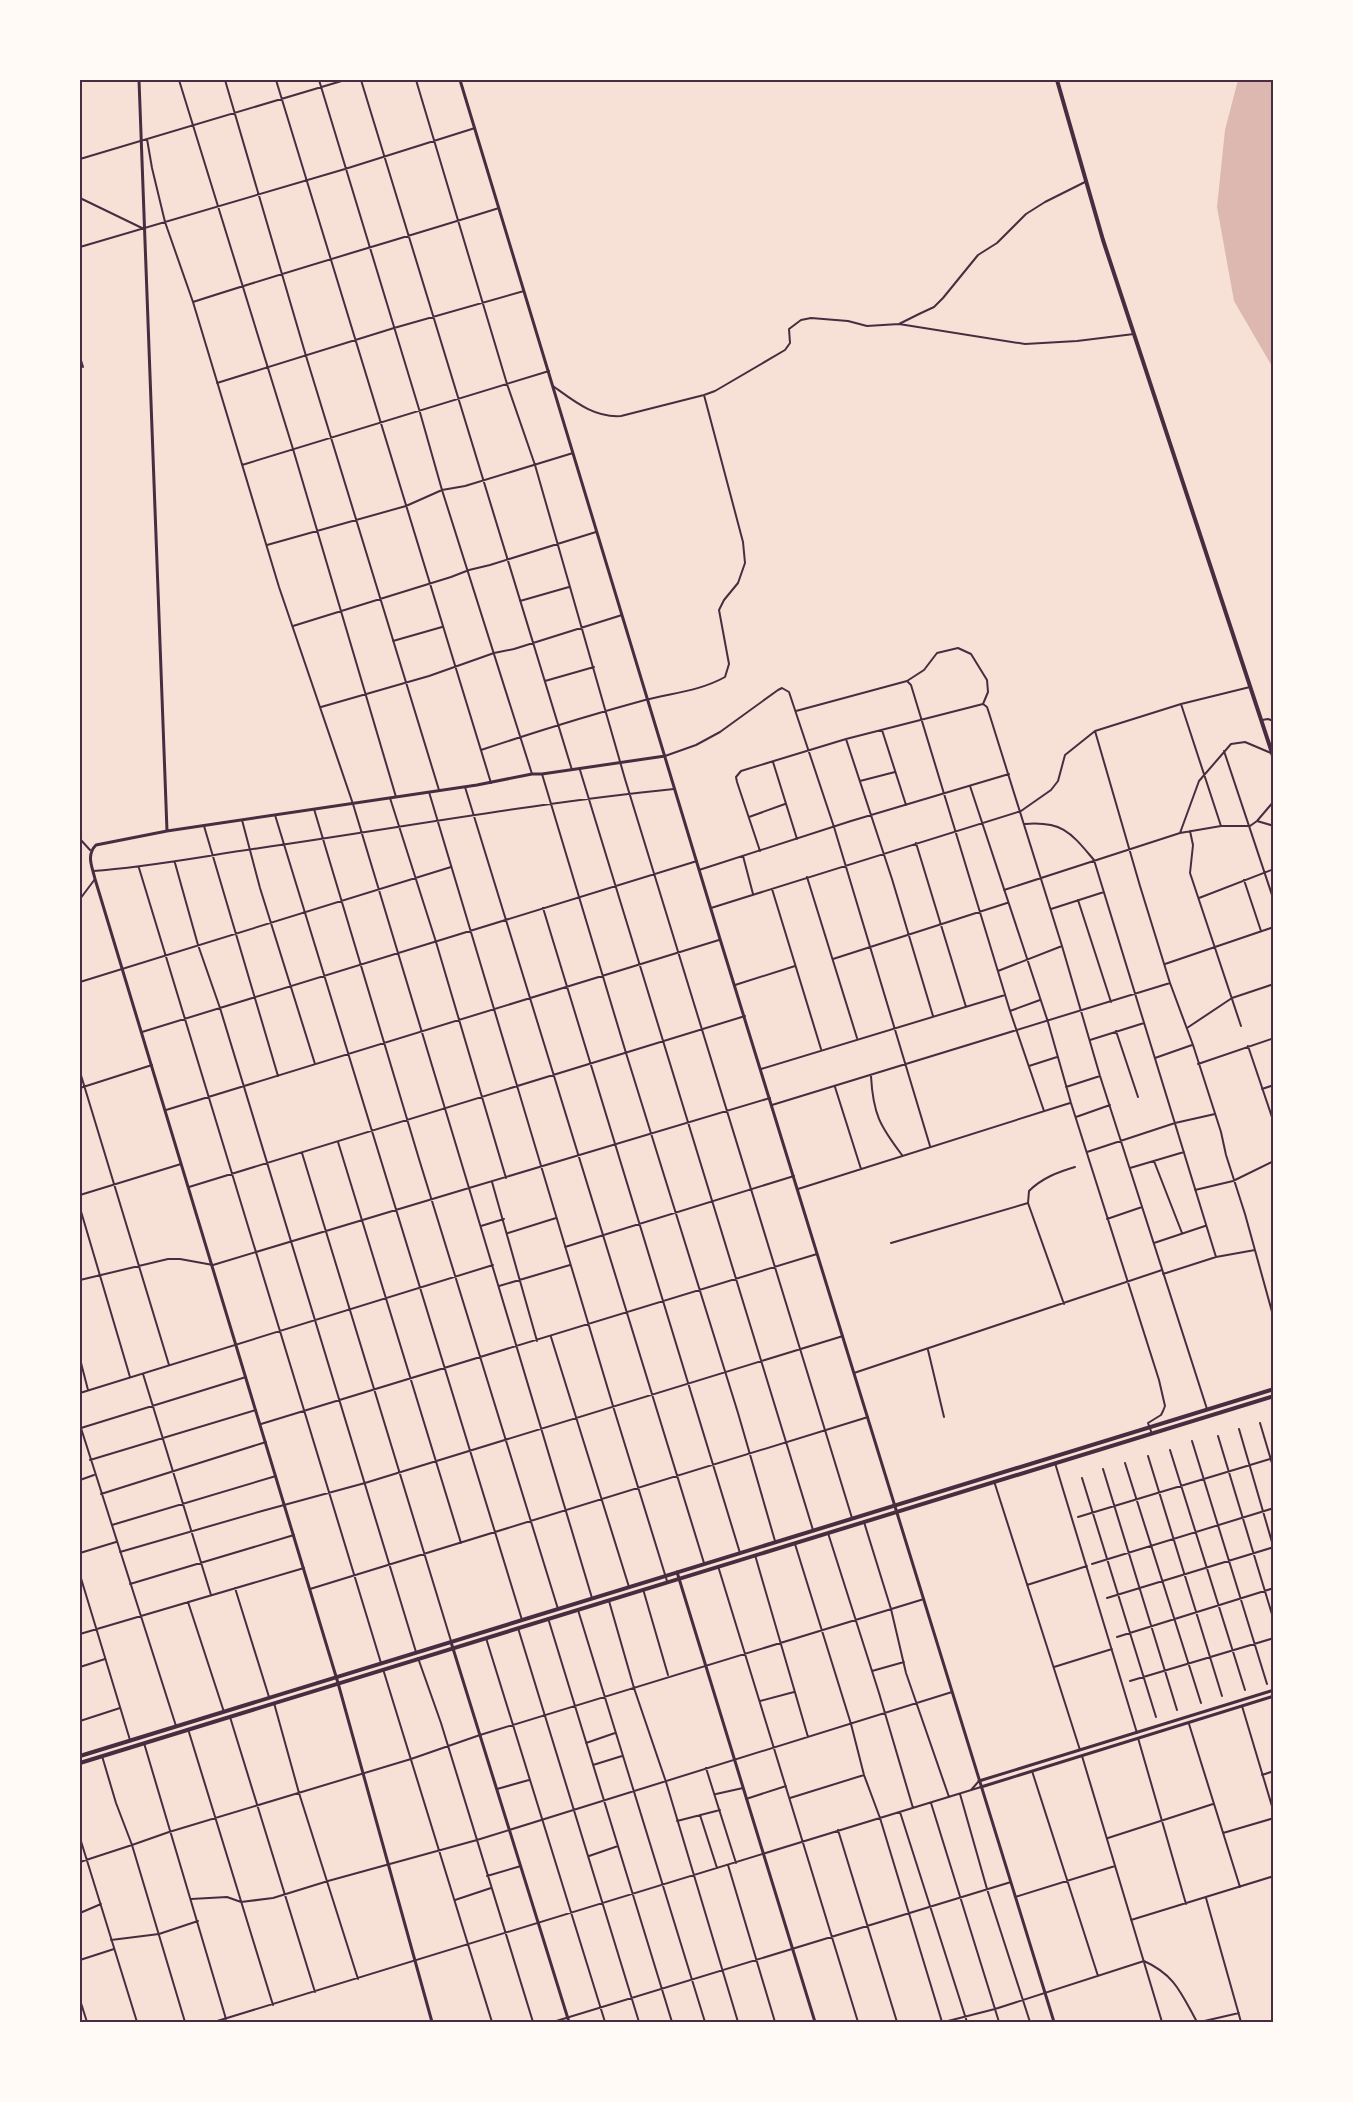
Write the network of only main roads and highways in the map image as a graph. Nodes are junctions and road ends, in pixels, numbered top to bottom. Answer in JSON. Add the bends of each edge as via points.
{"nodes":[{"id":1,"x":1057,"y":80,"type":"edge"},
{"id":2,"x":1274,"y":759,"type":"edge"},
{"id":3,"x":1274,"y":1389,"type":"edge"},
{"id":4,"x":1274,"y":1396,"type":"edge"},
{"id":5,"x":80,"y":1756,"type":"edge"},
{"id":6,"x":80,"y":1763,"type":"edge"}],
"edges":[{"from":1,"to":2,"type":"main road","via":[[1085,182]]},
{"from":3,"to":5,"type":"main road"},
{"from":4,"to":6,"type":"main road"}]}
